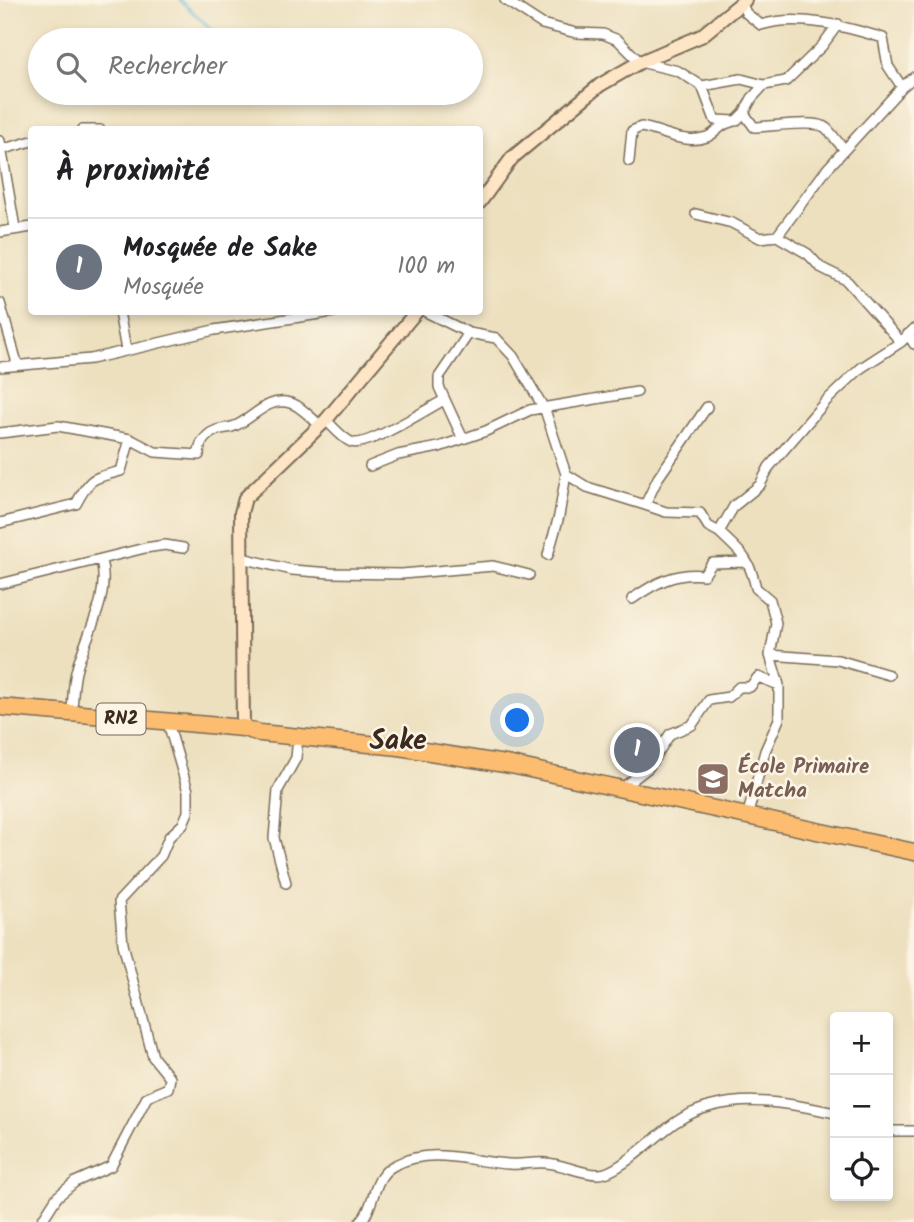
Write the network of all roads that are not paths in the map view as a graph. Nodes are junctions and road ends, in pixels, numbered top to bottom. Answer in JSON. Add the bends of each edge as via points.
{"nodes":[{"id":1,"x":505,"y":0,"type":"edge"},
{"id":2,"x":743,"y":2,"type":"edge"},
{"id":3,"x":838,"y":24,"type":"junction"},
{"id":4,"x":640,"y":62,"type":"junction"},
{"id":5,"x":914,"y":77,"type":"edge"},
{"id":6,"x":764,"y":85,"type":"junction"},
{"id":7,"x":702,"y":86,"type":"junction"},
{"id":8,"x":902,"y":86,"type":"junction"},
{"id":9,"x":744,"y":113,"type":"junction"},
{"id":10,"x":736,"y":121,"type":"junction"},
{"id":11,"x":28,"y":142,"type":"edge"},
{"id":12,"x":1,"y":147,"type":"edge"},
{"id":13,"x":845,"y":149,"type":"junction"},
{"id":14,"x":629,"y":161,"type":"dead end"},
{"id":15,"x":483,"y":197,"type":"edge"},
{"id":16,"x":696,"y":214,"type":"dead end"},
{"id":17,"x":28,"y":227,"type":"edge"},
{"id":18,"x":15,"y":228,"type":"junction"},
{"id":19,"x":0,"y":232,"type":"edge"},
{"id":20,"x":777,"y":236,"type":"junction"},
{"id":21,"x":0,"y":303,"type":"edge"},
{"id":22,"x":120,"y":315,"type":"edge"},
{"id":23,"x":262,"y":315,"type":"edge"},
{"id":24,"x":312,"y":315,"type":"edge"},
{"id":25,"x":413,"y":315,"type":"edge"},
{"id":26,"x":432,"y":315,"type":"edge"},
{"id":27,"x":262,"y":322,"type":"junction"},
{"id":28,"x":911,"y":332,"type":"edge"},
{"id":29,"x":469,"y":333,"type":"junction"},
{"id":30,"x":901,"y":342,"type":"junction"},
{"id":31,"x":914,"y":344,"type":"edge"},
{"id":32,"x":126,"y":349,"type":"junction"},
{"id":33,"x":16,"y":363,"type":"junction"},
{"id":34,"x":0,"y":367,"type":"edge"},
{"id":35,"x":638,"y":392,"type":"dead end"},
{"id":36,"x":444,"y":400,"type":"junction"},
{"id":37,"x":542,"y":407,"type":"junction"},
{"id":38,"x":707,"y":407,"type":"dead end"},
{"id":39,"x":323,"y":423,"type":"junction"},
{"id":40,"x":0,"y":433,"type":"edge"},
{"id":41,"x":130,"y":439,"type":"junction"},
{"id":42,"x":463,"y":439,"type":"junction"},
{"id":43,"x":370,"y":466,"type":"dead end"},
{"id":44,"x":566,"y":474,"type":"junction"},
{"id":45,"x":645,"y":505,"type":"junction"},
{"id":46,"x":0,"y":523,"type":"edge"},
{"id":47,"x":719,"y":532,"type":"junction"},
{"id":48,"x":183,"y":548,"type":"dead end"},
{"id":49,"x":548,"y":555,"type":"dead end"},
{"id":50,"x":242,"y":558,"type":"junction"},
{"id":51,"x":101,"y":560,"type":"junction"},
{"id":52,"x":746,"y":562,"type":"junction"},
{"id":53,"x":529,"y":575,"type":"dead end"},
{"id":54,"x":0,"y":584,"type":"edge"},
{"id":55,"x":632,"y":599,"type":"dead end"},
{"id":56,"x":770,"y":655,"type":"junction"},
{"id":57,"x":889,"y":675,"type":"dead end"},
{"id":58,"x":779,"y":685,"type":"junction"},
{"id":59,"x":0,"y":707,"type":"edge"},
{"id":60,"x":75,"y":715,"type":"junction"},
{"id":61,"x":168,"y":723,"type":"junction"},
{"id":62,"x":243,"y":729,"type":"junction"},
{"id":63,"x":298,"y":737,"type":"junction"},
{"id":64,"x":622,"y":788,"type":"junction"},
{"id":65,"x":746,"y":818,"type":"junction"},
{"id":66,"x":914,"y":852,"type":"edge"},
{"id":67,"x":286,"y":883,"type":"dead end"},
{"id":68,"x":830,"y":1112,"type":"edge"},
{"id":69,"x":893,"y":1131,"type":"edge"},
{"id":70,"x":914,"y":1131,"type":"edge"},
{"id":71,"x":41,"y":1222,"type":"edge"},
{"id":72,"x":360,"y":1222,"type":"edge"}],
"edges":[{"from":1,"to":4,"type":"street","via":[[542,24],[618,40]]},
{"from":2,"to":3,"type":"street","via":[[746,13],[761,25],[774,21]]},
{"from":2,"to":4,"type":"main road","via":[[701,36]]},
{"from":3,"to":6,"type":"street","via":[[786,81]]},
{"from":3,"to":8,"type":"street","via":[[883,38],[888,66]]},
{"from":4,"to":7,"type":"street","via":[[678,71]]},
{"from":4,"to":15,"type":"main road","via":[[600,85],[529,142],[496,176]]},
{"from":5,"to":8,"type":"street"},
{"from":6,"to":7,"type":"street","via":[[741,79]]},
{"from":6,"to":9,"type":"street"},
{"from":7,"to":10,"type":"street","via":[[715,120]]},
{"from":8,"to":13,"type":"street"},
{"from":9,"to":10,"type":"street"},
{"from":9,"to":13,"type":"street","via":[[754,127],[800,123],[826,128]]},
{"from":10,"to":14,"type":"street","via":[[695,141],[641,127],[632,131]]},
{"from":11,"to":12,"type":"street"},
{"from":12,"to":18,"type":"street"},
{"from":13,"to":20,"type":"street","via":[[799,202]]},
{"from":16,"to":20,"type":"street","via":[[732,223],[760,238]]},
{"from":17,"to":18,"type":"street"},
{"from":18,"to":19,"type":"street"},
{"from":20,"to":30,"type":"street","via":[[846,280]]},
{"from":21,"to":33,"type":"street"},
{"from":22,"to":32,"type":"street"},
{"from":23,"to":27,"type":"street"},
{"from":24,"to":27,"type":"street"},
{"from":25,"to":39,"type":"main road"},
{"from":26,"to":29,"type":"street"},
{"from":27,"to":32,"type":"street"},
{"from":28,"to":30,"type":"street"},
{"from":28,"to":31,"type":"street"},
{"from":29,"to":36,"type":"street","via":[[439,377]]},
{"from":29,"to":37,"type":"street","via":[[488,335],[505,346]]},
{"from":30,"to":47,"type":"street","via":[[861,368],[827,401],[769,467],[760,485],[734,506]]},
{"from":32,"to":33,"type":"street","via":[[91,359]]},
{"from":33,"to":34,"type":"street"},
{"from":35,"to":37,"type":"street"},
{"from":36,"to":39,"type":"street","via":[[359,443]]},
{"from":36,"to":42,"type":"street"},
{"from":37,"to":42,"type":"street"},
{"from":37,"to":44,"type":"street"},
{"from":38,"to":45,"type":"street"},
{"from":39,"to":41,"type":"street","via":[[292,403],[276,402],[208,435],[199,455],[155,452]]},
{"from":39,"to":50,"type":"main road","via":[[245,498]]},
{"from":40,"to":41,"type":"street","via":[[58,426]]},
{"from":41,"to":46,"type":"street","via":[[121,471],[98,475],[76,504]]},
{"from":42,"to":43,"type":"street"},
{"from":44,"to":45,"type":"street","via":[[587,487]]},
{"from":44,"to":49,"type":"street"},
{"from":45,"to":47,"type":"street","via":[[666,512],[700,513],[708,526]]},
{"from":47,"to":52,"type":"street","via":[[742,552]]},
{"from":48,"to":51,"type":"street","via":[[155,546]]},
{"from":50,"to":53,"type":"street","via":[[292,570],[331,573],[402,575],[493,566]]},
{"from":50,"to":62,"type":"main road"},
{"from":51,"to":54,"type":"street"},
{"from":51,"to":60,"type":"street","via":[[105,576],[76,672]]},
{"from":52,"to":55,"type":"street","via":[[712,563],[704,575],[684,573],[652,585]]},
{"from":52,"to":56,"type":"street","via":[[756,589],[770,600],[774,611]]},
{"from":56,"to":57,"type":"street","via":[[838,660]]},
{"from":56,"to":58,"type":"street"},
{"from":58,"to":64,"type":"street","via":[[758,677],[750,687],[739,687],[729,697],[709,700],[692,725],[670,734],[648,768]]},
{"from":58,"to":65,"type":"street","via":[[779,719]]},
{"from":59,"to":60,"type":"highway","number":"RN2"},
{"from":60,"to":61,"type":"highway","number":"RN2"},
{"from":61,"to":62,"type":"highway","number":"RN2"},
{"from":61,"to":71,"type":"street","via":[[188,791],[188,812],[161,856],[119,901],[123,944],[153,1057],[170,1082],[168,1088],[147,1097],[111,1166],[75,1182],[57,1197]]},
{"from":62,"to":63,"type":"highway","number":"RN2"},
{"from":63,"to":64,"type":"highway","number":"RN2","via":[[436,753]]},
{"from":63,"to":67,"type":"street","via":[[296,758],[278,790],[274,838]]},
{"from":64,"to":65,"type":"highway","number":"RN2"},
{"from":65,"to":66,"type":"highway","number":"RN2"},
{"from":68,"to":72,"type":"street","via":[[736,1101],[710,1105],[677,1121],[614,1170],[600,1175],[547,1163],[423,1156],[392,1165],[373,1188]]},
{"from":69,"to":70,"type":"street"}]}
